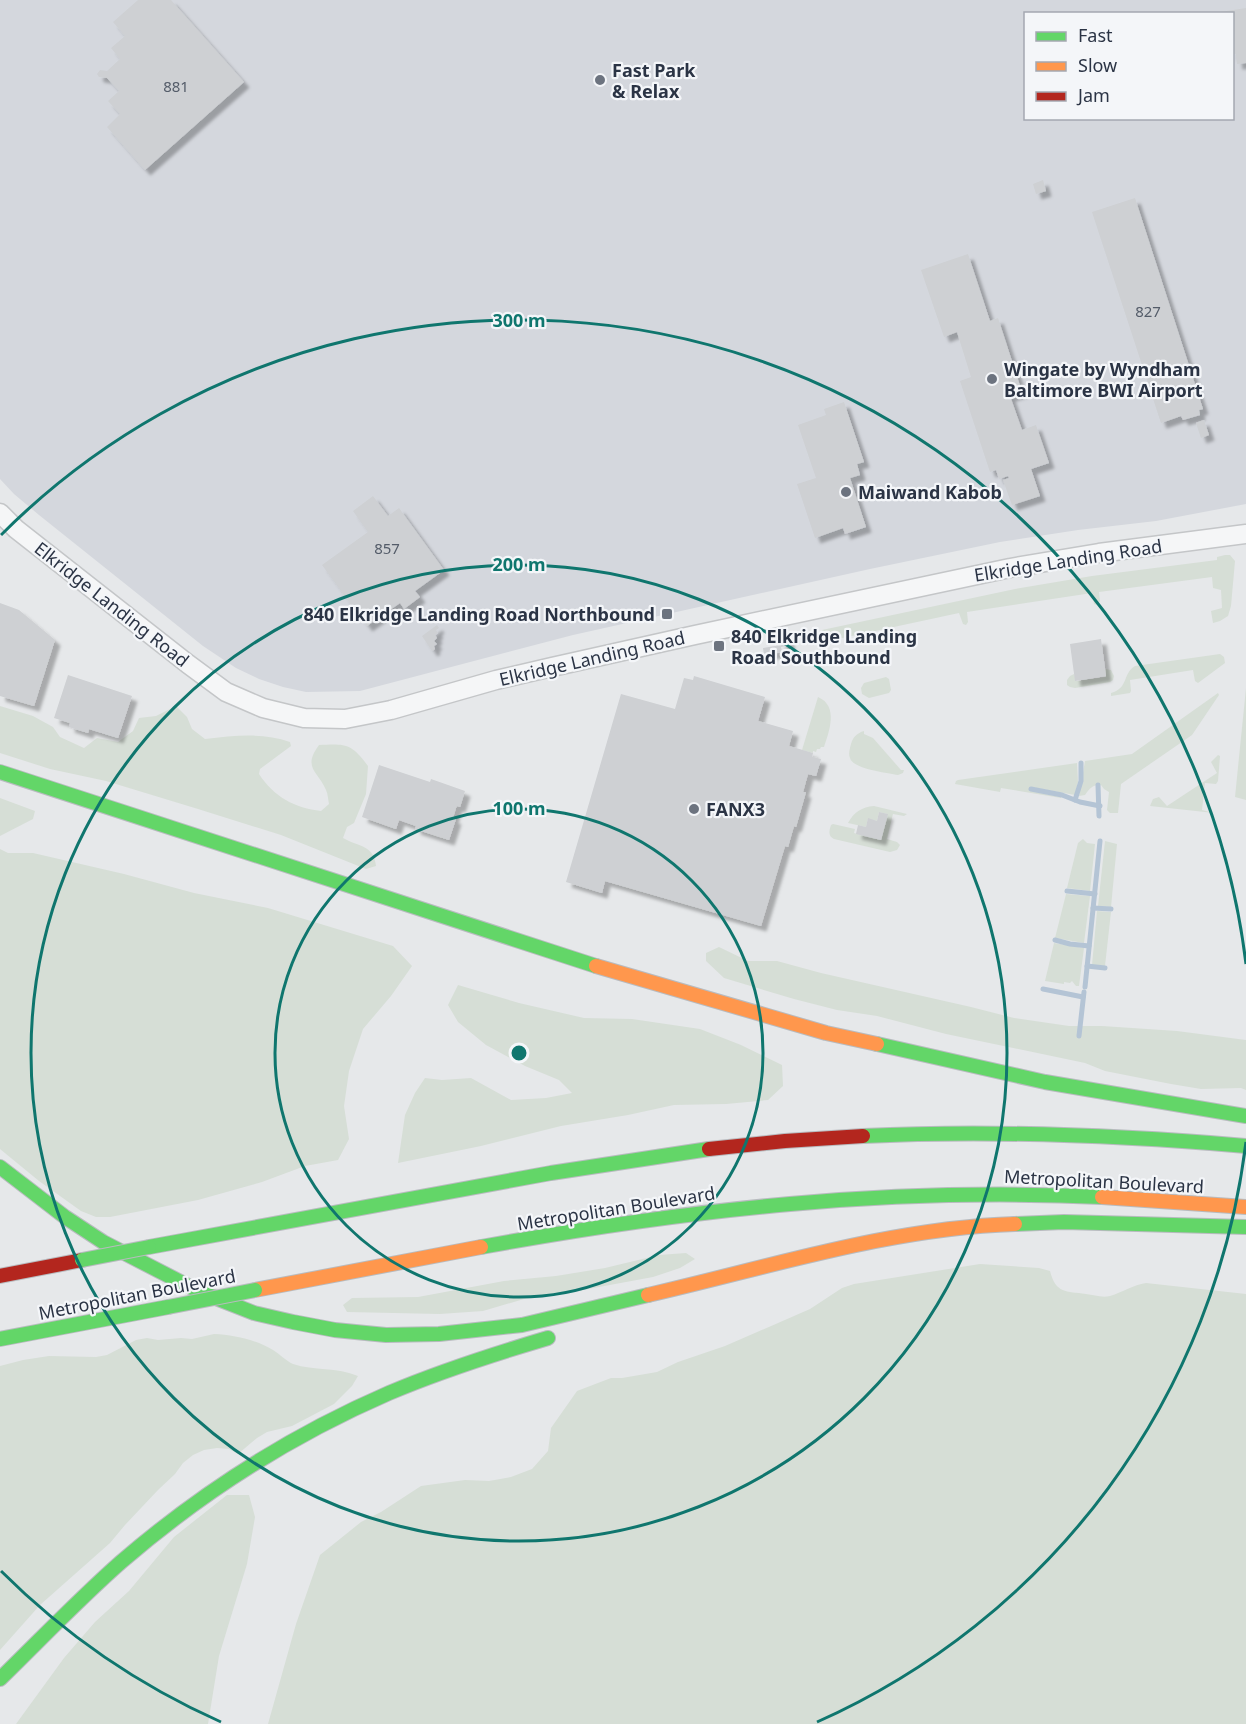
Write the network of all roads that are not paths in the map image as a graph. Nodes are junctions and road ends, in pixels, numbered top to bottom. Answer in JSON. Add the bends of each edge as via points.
{"nodes":[{"id":1,"x":0,"y":513,"type":"edge"},
{"id":2,"x":1246,"y":534,"type":"edge"},
{"id":3,"x":0,"y":772,"type":"edge"},
{"id":4,"x":1246,"y":1116,"type":"edge"},
{"id":5,"x":1246,"y":1146,"type":"edge"},
{"id":6,"x":0,"y":1167,"type":"edge"},
{"id":7,"x":1246,"y":1207,"type":"edge"},
{"id":8,"x":1246,"y":1227,"type":"edge"},
{"id":9,"x":0,"y":1276,"type":"edge"},
{"id":10,"x":702,"y":1283,"type":"junction"},
{"id":11,"x":595,"y":1322,"type":"dead end"},
{"id":12,"x":563,"y":1333,"type":"dead end"},
{"id":13,"x":0,"y":1339,"type":"edge"},
{"id":14,"x":0,"y":1679,"type":"edge"}],
"edges":[{"from":1,"to":2,"type":"street","name":"Elkridge Landing Road","via":[[226,692],[263,708],[304,718],[345,719],[552,667],[949,580],[1056,560]]},
{"from":3,"to":4,"type":"highway","via":[[626,976],[772,1018],[1045,1082]]},
{"from":5,"to":9,"type":"highway","bridge":true,"via":[[1118,1136],[974,1132],[785,1141],[545,1173]]},
{"from":6,"to":10,"type":"highway","via":[[103,1242],[198,1292],[254,1313],[335,1330],[386,1335],[480,1331],[522,1325]]},
{"from":7,"to":13,"type":"highway","name":"Metropolitan Boulevard","bridge":true,"via":[[1048,1194],[882,1195],[792,1202],[563,1233]]},
{"from":8,"to":10,"type":"highway","via":[[1064,1222],[941,1230],[824,1251]]},
{"from":10,"to":11,"type":"highway"},
{"from":12,"to":14,"type":"highway","via":[[490,1354],[388,1394],[333,1420],[225,1483],[121,1563]]}]}
